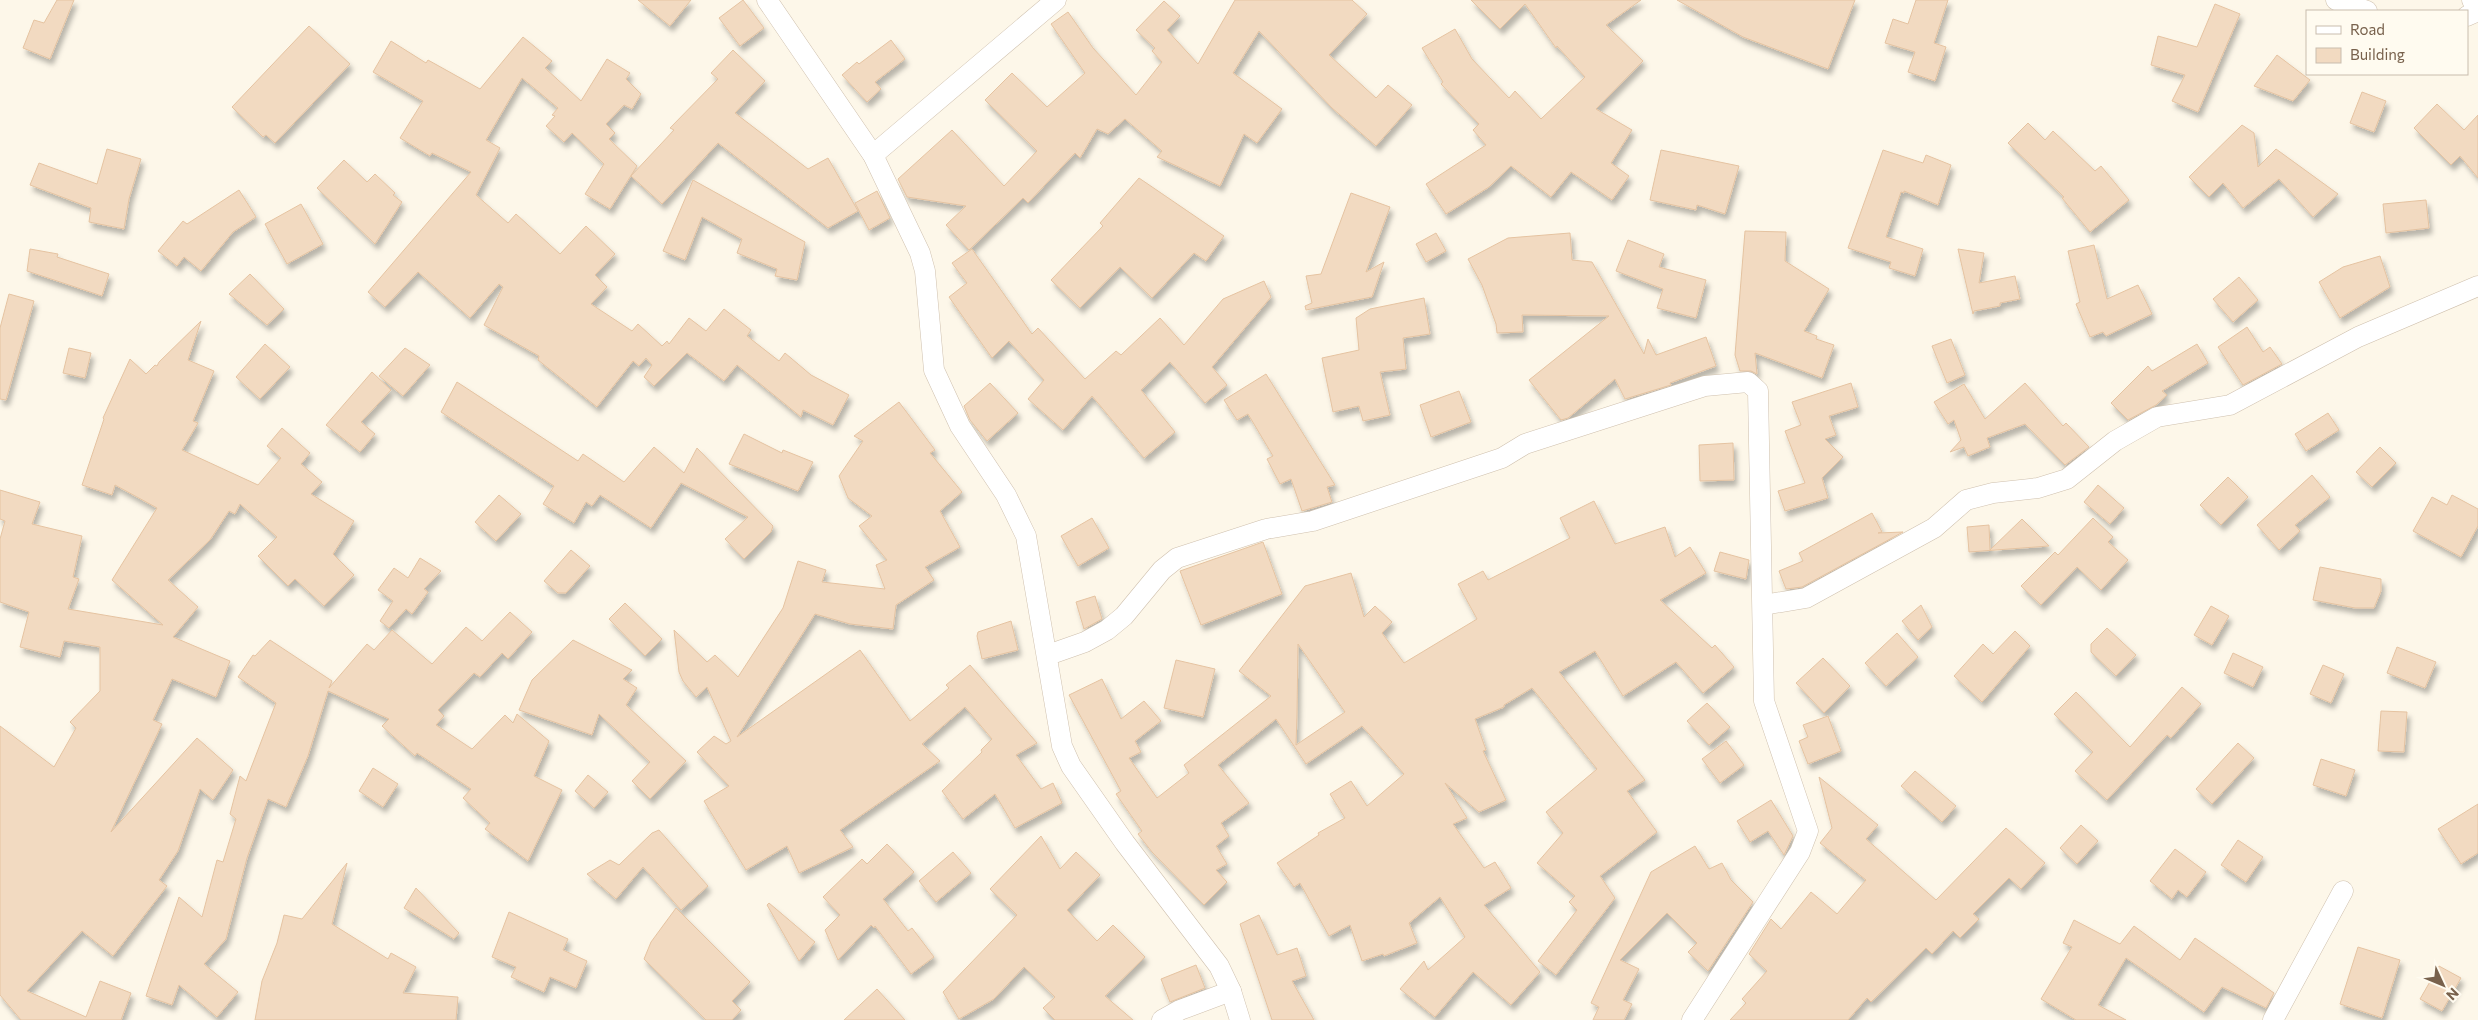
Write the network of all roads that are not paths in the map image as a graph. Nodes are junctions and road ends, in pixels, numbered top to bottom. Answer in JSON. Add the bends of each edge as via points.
{"nodes":[{"id":1,"x":767,"y":0,"type":"edge"},
{"id":2,"x":1056,"y":0,"type":"edge"},
{"id":3,"x":2336,"y":0,"type":"edge"},
{"id":4,"x":2472,"y":0,"type":"edge"},
{"id":5,"x":2364,"y":10,"type":"edge"},
{"id":6,"x":2468,"y":16,"type":"edge"},
{"id":7,"x":874,"y":155,"type":"junction"},
{"id":8,"x":2478,"y":286,"type":"edge"},
{"id":9,"x":1763,"y":605,"type":"junction"},
{"id":10,"x":1048,"y":655,"type":"junction"},
{"id":11,"x":2343,"y":891,"type":"dead end"},
{"id":12,"x":1231,"y":991,"type":"junction"},
{"id":13,"x":1162,"y":1020,"type":"edge"},
{"id":14,"x":1240,"y":1020,"type":"edge"},
{"id":15,"x":1692,"y":1020,"type":"edge"},
{"id":16,"x":2273,"y":1020,"type":"edge"}],
"edges":[{"from":1,"to":7,"type":"street"},
{"from":2,"to":7,"type":"street"},
{"from":3,"to":5,"type":"street"},
{"from":4,"to":6,"type":"street","via":[[2478,11]]},
{"from":7,"to":10,"type":"street","via":[[920,252],[925,272],[934,370],[960,426],[1006,494],[1026,536]]},
{"from":8,"to":9,"type":"street","via":[[2358,337],[2230,406],[2156,417],[2116,441],[2067,479],[2038,488],[1966,500],[1934,528],[1806,598]]},
{"from":9,"to":10,"type":"street","via":[[1758,391],[1748,382],[1705,386],[1525,444],[1502,458],[1313,522],[1266,530],[1178,558],[1162,570],[1124,616],[1107,630]]},
{"from":9,"to":15,"type":"street","via":[[1764,701],[1808,831],[1800,852]]},
{"from":10,"to":12,"type":"street","via":[[1062,746],[1071,766],[1218,966]]},
{"from":11,"to":16,"type":"street"},
{"from":12,"to":13,"type":"street"},
{"from":12,"to":14,"type":"street"}]}
